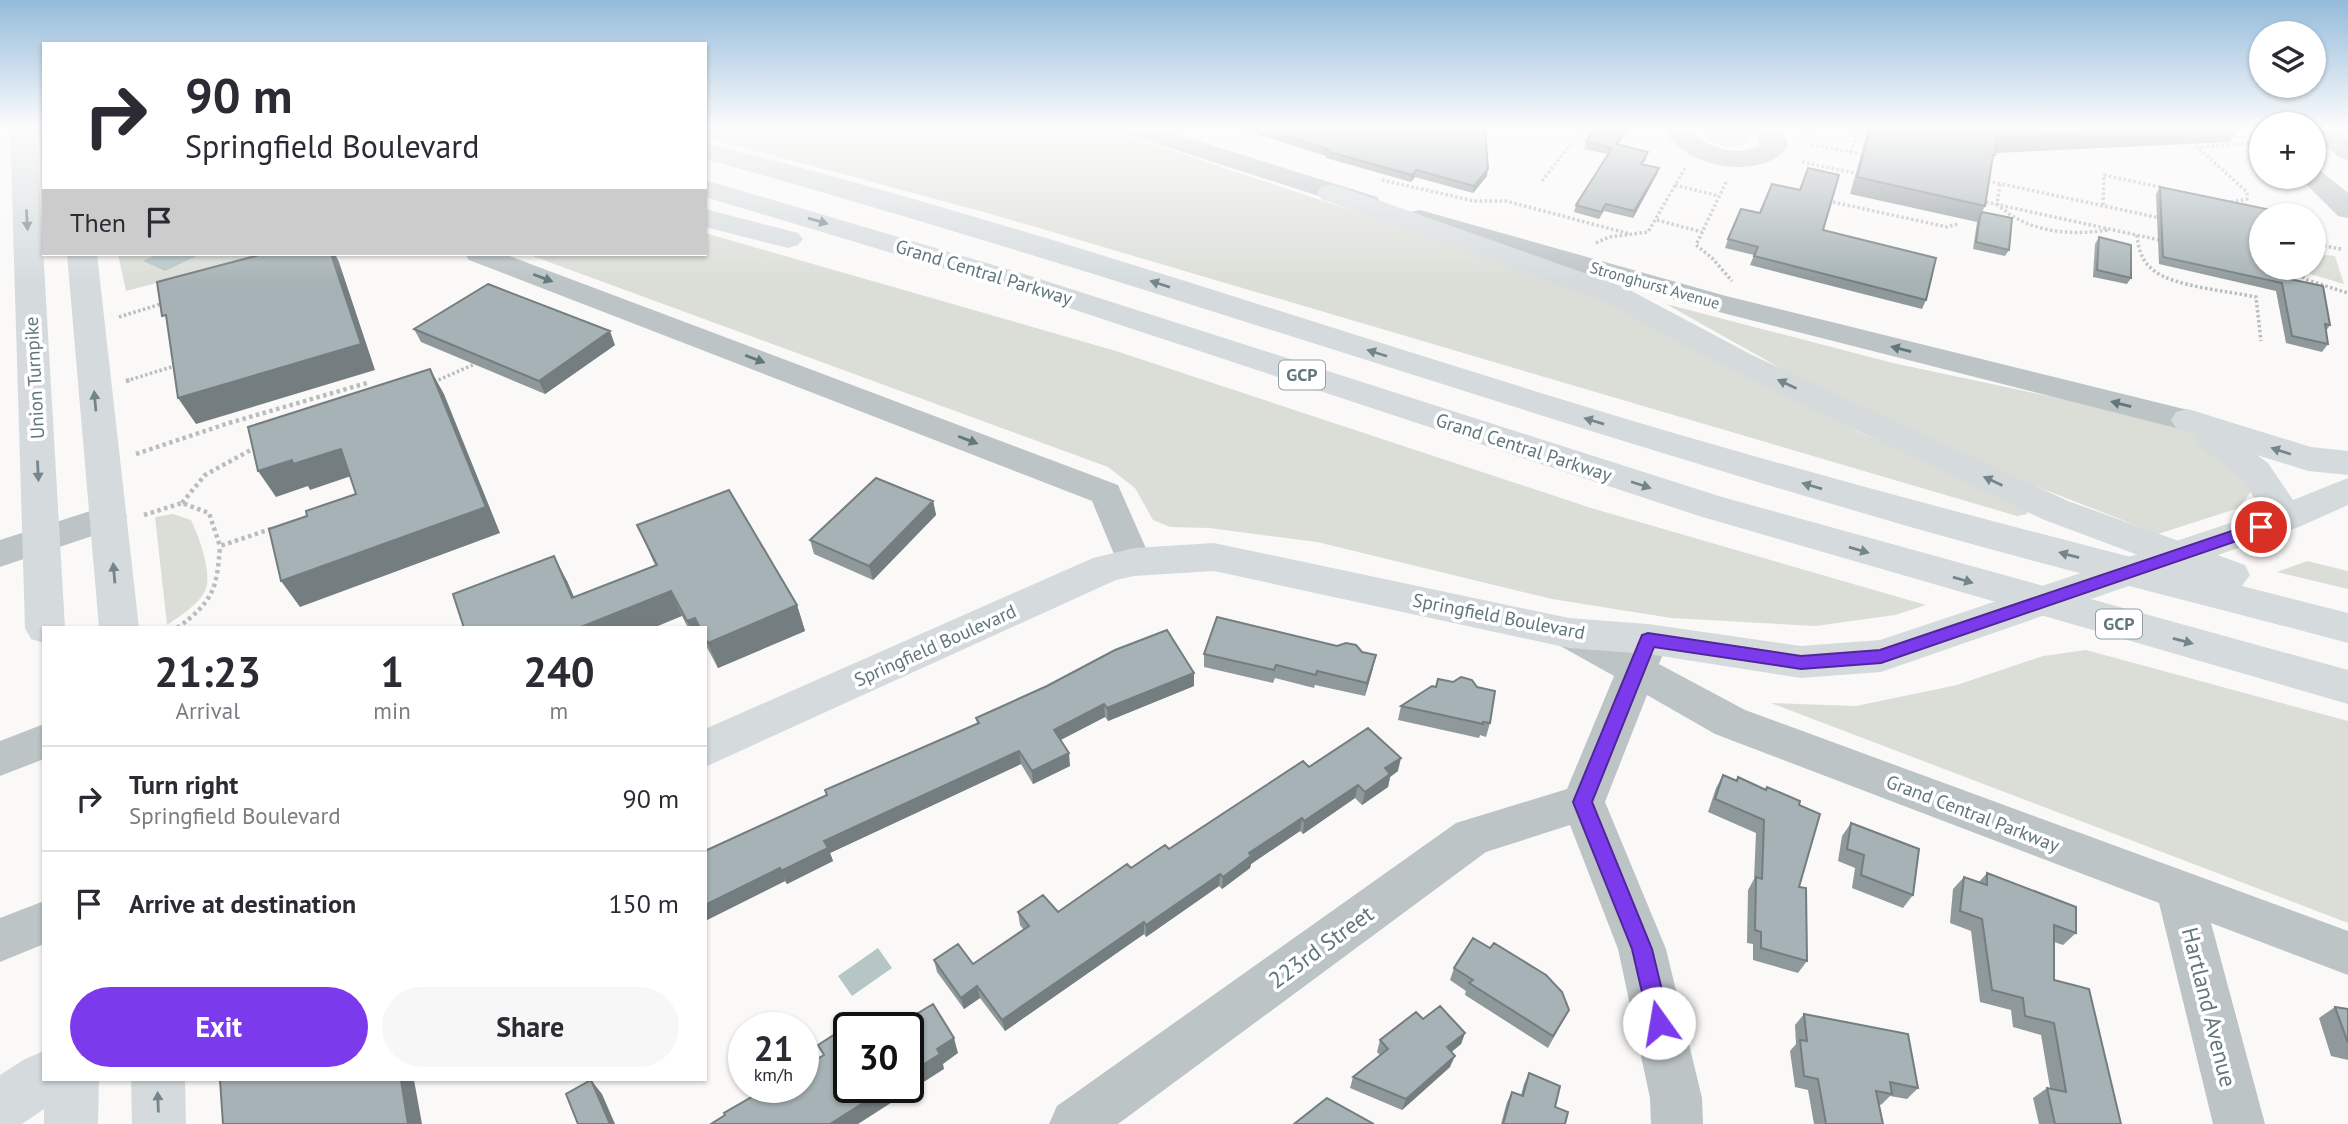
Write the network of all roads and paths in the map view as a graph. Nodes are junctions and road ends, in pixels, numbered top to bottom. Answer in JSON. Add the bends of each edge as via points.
{"nodes":[{"id":1,"x":25,"y":179,"type":"edge"},
{"id":2,"x":809,"y":179,"type":"edge"},
{"id":3,"x":1292,"y":179,"type":"edge"},
{"id":4,"x":1381,"y":179,"type":"edge"},
{"id":5,"x":1679,"y":179,"type":"edge"},
{"id":6,"x":1729,"y":179,"type":"edge"},
{"id":7,"x":1980,"y":179,"type":"edge"},
{"id":8,"x":2104,"y":179,"type":"edge"},
{"id":9,"x":2124,"y":179,"type":"edge"},
{"id":10,"x":2231,"y":179,"type":"edge"},
{"id":11,"x":2000,"y":184,"type":"junction"},
{"id":12,"x":1675,"y":186,"type":"junction"},
{"id":13,"x":2326,"y":188,"type":"edge"},
{"id":14,"x":707,"y":189,"type":"edge"},
{"id":15,"x":2173,"y":190,"type":"edge"},
{"id":16,"x":1331,"y":192,"type":"junction"},
{"id":17,"x":1719,"y":196,"type":"junction"},
{"id":18,"x":1822,"y":200,"type":"edge"},
{"id":19,"x":1981,"y":201,"type":"edge"},
{"id":20,"x":2225,"y":201,"type":"edge"},
{"id":21,"x":1997,"y":205,"type":"junction"},
{"id":22,"x":2104,"y":205,"type":"junction"},
{"id":23,"x":2348,"y":210,"type":"edge"},
{"id":24,"x":707,"y":219,"type":"edge"},
{"id":25,"x":2165,"y":219,"type":"edge"},
{"id":26,"x":1657,"y":220,"type":"junction"},
{"id":27,"x":1958,"y":224,"type":"dead end"},
{"id":28,"x":2111,"y":230,"type":"junction"},
{"id":29,"x":1702,"y":232,"type":"junction"},
{"id":30,"x":1630,"y":234,"type":"junction"},
{"id":31,"x":2137,"y":235,"type":"junction"},
{"id":32,"x":2175,"y":243,"type":"edge"},
{"id":33,"x":1594,"y":244,"type":"dead end"},
{"id":34,"x":2326,"y":246,"type":"edge"},
{"id":35,"x":2341,"y":249,"type":"dead end"},
{"id":36,"x":82,"y":256,"type":"edge"},
{"id":37,"x":484,"y":256,"type":"edge"},
{"id":38,"x":2310,"y":280,"type":"edge"},
{"id":39,"x":1733,"y":282,"type":"dead end"},
{"id":40,"x":2348,"y":293,"type":"edge"},
{"id":41,"x":169,"y":302,"type":"edge"},
{"id":42,"x":118,"y":317,"type":"dead end"},
{"id":43,"x":2261,"y":341,"type":"dead end"},
{"id":44,"x":486,"y":359,"type":"edge"},
{"id":45,"x":187,"y":363,"type":"edge"},
{"id":46,"x":125,"y":381,"type":"dead end"},
{"id":47,"x":366,"y":383,"type":"dead end"},
{"id":48,"x":426,"y":384,"type":"edge"},
{"id":49,"x":2188,"y":420,"type":"junction"},
{"id":50,"x":269,"y":441,"type":"edge"},
{"id":51,"x":1536,"y":451,"type":"junction"},
{"id":52,"x":136,"y":454,"type":"dead end"},
{"id":53,"x":2348,"y":463,"type":"edge"},
{"id":54,"x":2348,"y":489,"type":"edge"},
{"id":55,"x":182,"y":503,"type":"junction"},
{"id":56,"x":126,"y":516,"type":"junction"},
{"id":57,"x":2287,"y":518,"type":"junction"},
{"id":58,"x":286,"y":524,"type":"edge"},
{"id":59,"x":42,"y":540,"type":"junction"},
{"id":60,"x":220,"y":546,"type":"junction"},
{"id":61,"x":0,"y":554,"type":"edge"},
{"id":62,"x":1134,"y":562,"type":"junction"},
{"id":63,"x":2348,"y":617,"type":"edge"},
{"id":64,"x":45,"y":626,"type":"edge"},
{"id":65,"x":119,"y":626,"type":"edge"},
{"id":66,"x":180,"y":626,"type":"edge"},
{"id":67,"x":2348,"y":628,"type":"edge"},
{"id":68,"x":1569,"y":633,"type":"joint"},
{"id":69,"x":1643,"y":655,"type":"junction"},
{"id":70,"x":2345,"y":686,"type":"edge"},
{"id":71,"x":42,"y":742,"type":"edge"},
{"id":72,"x":707,"y":748,"type":"edge"},
{"id":73,"x":0,"y":759,"type":"edge"},
{"id":74,"x":1583,"y":802,"type":"junction"},
{"id":75,"x":2179,"y":890,"type":"junction"},
{"id":76,"x":42,"y":923,"type":"edge"},
{"id":77,"x":0,"y":940,"type":"edge"},
{"id":78,"x":2348,"y":953,"type":"edge"},
{"id":79,"x":42,"y":1079,"type":"edge"},
{"id":80,"x":72,"y":1081,"type":"edge"},
{"id":81,"x":158,"y":1081,"type":"edge"},
{"id":82,"x":0,"y":1107,"type":"edge"},
{"id":83,"x":71,"y":1124,"type":"edge"},
{"id":84,"x":159,"y":1124,"type":"edge"},
{"id":85,"x":1075,"y":1124,"type":"edge"},
{"id":86,"x":1677,"y":1124,"type":"edge"},
{"id":87,"x":2239,"y":1124,"type":"edge"}],
"edges":[{"from":1,"to":59,"type":"main road","name":"Union Turnpike","one_way":true},
{"from":67,"to":2,"type":"main road","name":"Grand Central Parkway","number":"GCP","one_way":true,"via":[[1877,505]]},
{"from":3,"to":16,"type":"street","name":"Stronghurst Avenue"},
{"from":4,"to":30,"type":"path","via":[[1475,201],[1506,201]]},
{"from":5,"to":12,"type":"path"},
{"from":6,"to":17,"type":"path"},
{"from":7,"to":11,"type":"path"},
{"from":8,"to":22,"type":"path"},
{"from":9,"to":15,"type":"path"},
{"from":10,"to":20,"type":"path","via":[[2248,195],[2242,202]]},
{"from":11,"to":21,"type":"path"},
{"from":11,"to":22,"type":"path"},
{"from":12,"to":17,"type":"path"},
{"from":12,"to":26,"type":"path"},
{"from":13,"to":23,"type":"street"},
{"from":14,"to":51,"type":"main road","name":"Grand Central Parkway","number":"GCP","one_way":true,"via":[[1013,281]]},
{"from":49,"to":16,"type":"street","name":"Stronghurst Avenue","one_way":true,"via":[[1717,303]]},
{"from":63,"to":16,"type":"main road","one_way":true,"via":[[2055,510],[1740,362],[1613,294]]},
{"from":17,"to":29,"type":"path"},
{"from":18,"to":27,"type":"path","via":[[1947,227]]},
{"from":19,"to":21,"type":"path"},
{"from":21,"to":28,"type":"path"},
{"from":21,"to":28,"type":"path","via":[[2008,215],[2049,230]]},
{"from":22,"to":25,"type":"path"},
{"from":24,"to":51,"type":"main road","via":[[908,269]]},
{"from":26,"to":29,"type":"path"},
{"from":26,"to":30,"type":"path","via":[[1648,232]]},
{"from":28,"to":31,"type":"path"},
{"from":29,"to":39,"type":"path","via":[[1696,245]]},
{"from":30,"to":33,"type":"path","via":[[1609,236]]},
{"from":31,"to":32,"type":"path"},
{"from":31,"to":43,"type":"path","via":[[2138,251],[2159,275],[2256,296]]},
{"from":34,"to":35,"type":"path"},
{"from":56,"to":36,"type":"main road","one_way":true},
{"from":37,"to":62,"type":"street","one_way":true,"via":[[1106,493]]},
{"from":38,"to":40,"type":"path"},
{"from":41,"to":42,"type":"path"},
{"from":44,"to":48,"type":"path"},
{"from":45,"to":46,"type":"path"},
{"from":47,"to":52,"type":"path"},
{"from":53,"to":49,"type":"main road","one_way":true,"via":[[2308,460]]},
{"from":49,"to":57,"type":"main road","via":[[2255,471]]},
{"from":50,"to":55,"type":"path","via":[[221,463],[192,485]]},
{"from":51,"to":70,"type":"main road","name":"Grand Central Parkway","number":"GCP","one_way":true,"via":[[1898,562]]},
{"from":54,"to":57,"type":"main road"},
{"from":55,"to":56,"type":"path"},
{"from":55,"to":60,"type":"path","via":[[209,513]]},
{"from":56,"to":59,"type":"street"},
{"from":65,"to":56,"type":"main road","one_way":true},
{"from":57,"to":69,"type":"main road","via":[[1881,656],[1801,662]]},
{"from":58,"to":60,"type":"path"},
{"from":59,"to":61,"type":"street"},
{"from":59,"to":64,"type":"main road","name":"Union Turnpike"},
{"from":60,"to":66,"type":"path","via":[[216,592],[198,614]]},
{"from":62,"to":68,"type":"main road","name":"Springfield Boulevard","via":[[1214,557]]},
{"from":62,"to":72,"type":"main road","name":"Springfield Boulevard","via":[[1107,568]]},
{"from":68,"to":69,"type":"street","name":"Grand Central Parkway"},
{"from":69,"to":74,"type":"street"},
{"from":69,"to":75,"type":"street","name":"Grand Central Parkway","via":[[1730,722]]},
{"from":71,"to":73,"type":"street"},
{"from":74,"to":85,"type":"street","name":"223rd Street","via":[[1472,837]]},
{"from":74,"to":86,"type":"street","via":[[1642,949],[1676,1098]]},
{"from":75,"to":78,"type":"street","name":"Grand Central Parkway"},
{"from":75,"to":87,"type":"street","name":"Hartland Avenue"},
{"from":76,"to":77,"type":"street"},
{"from":79,"to":82,"type":"main road"},
{"from":80,"to":83,"type":"main road"},
{"from":84,"to":81,"type":"main road","one_way":true}]}
